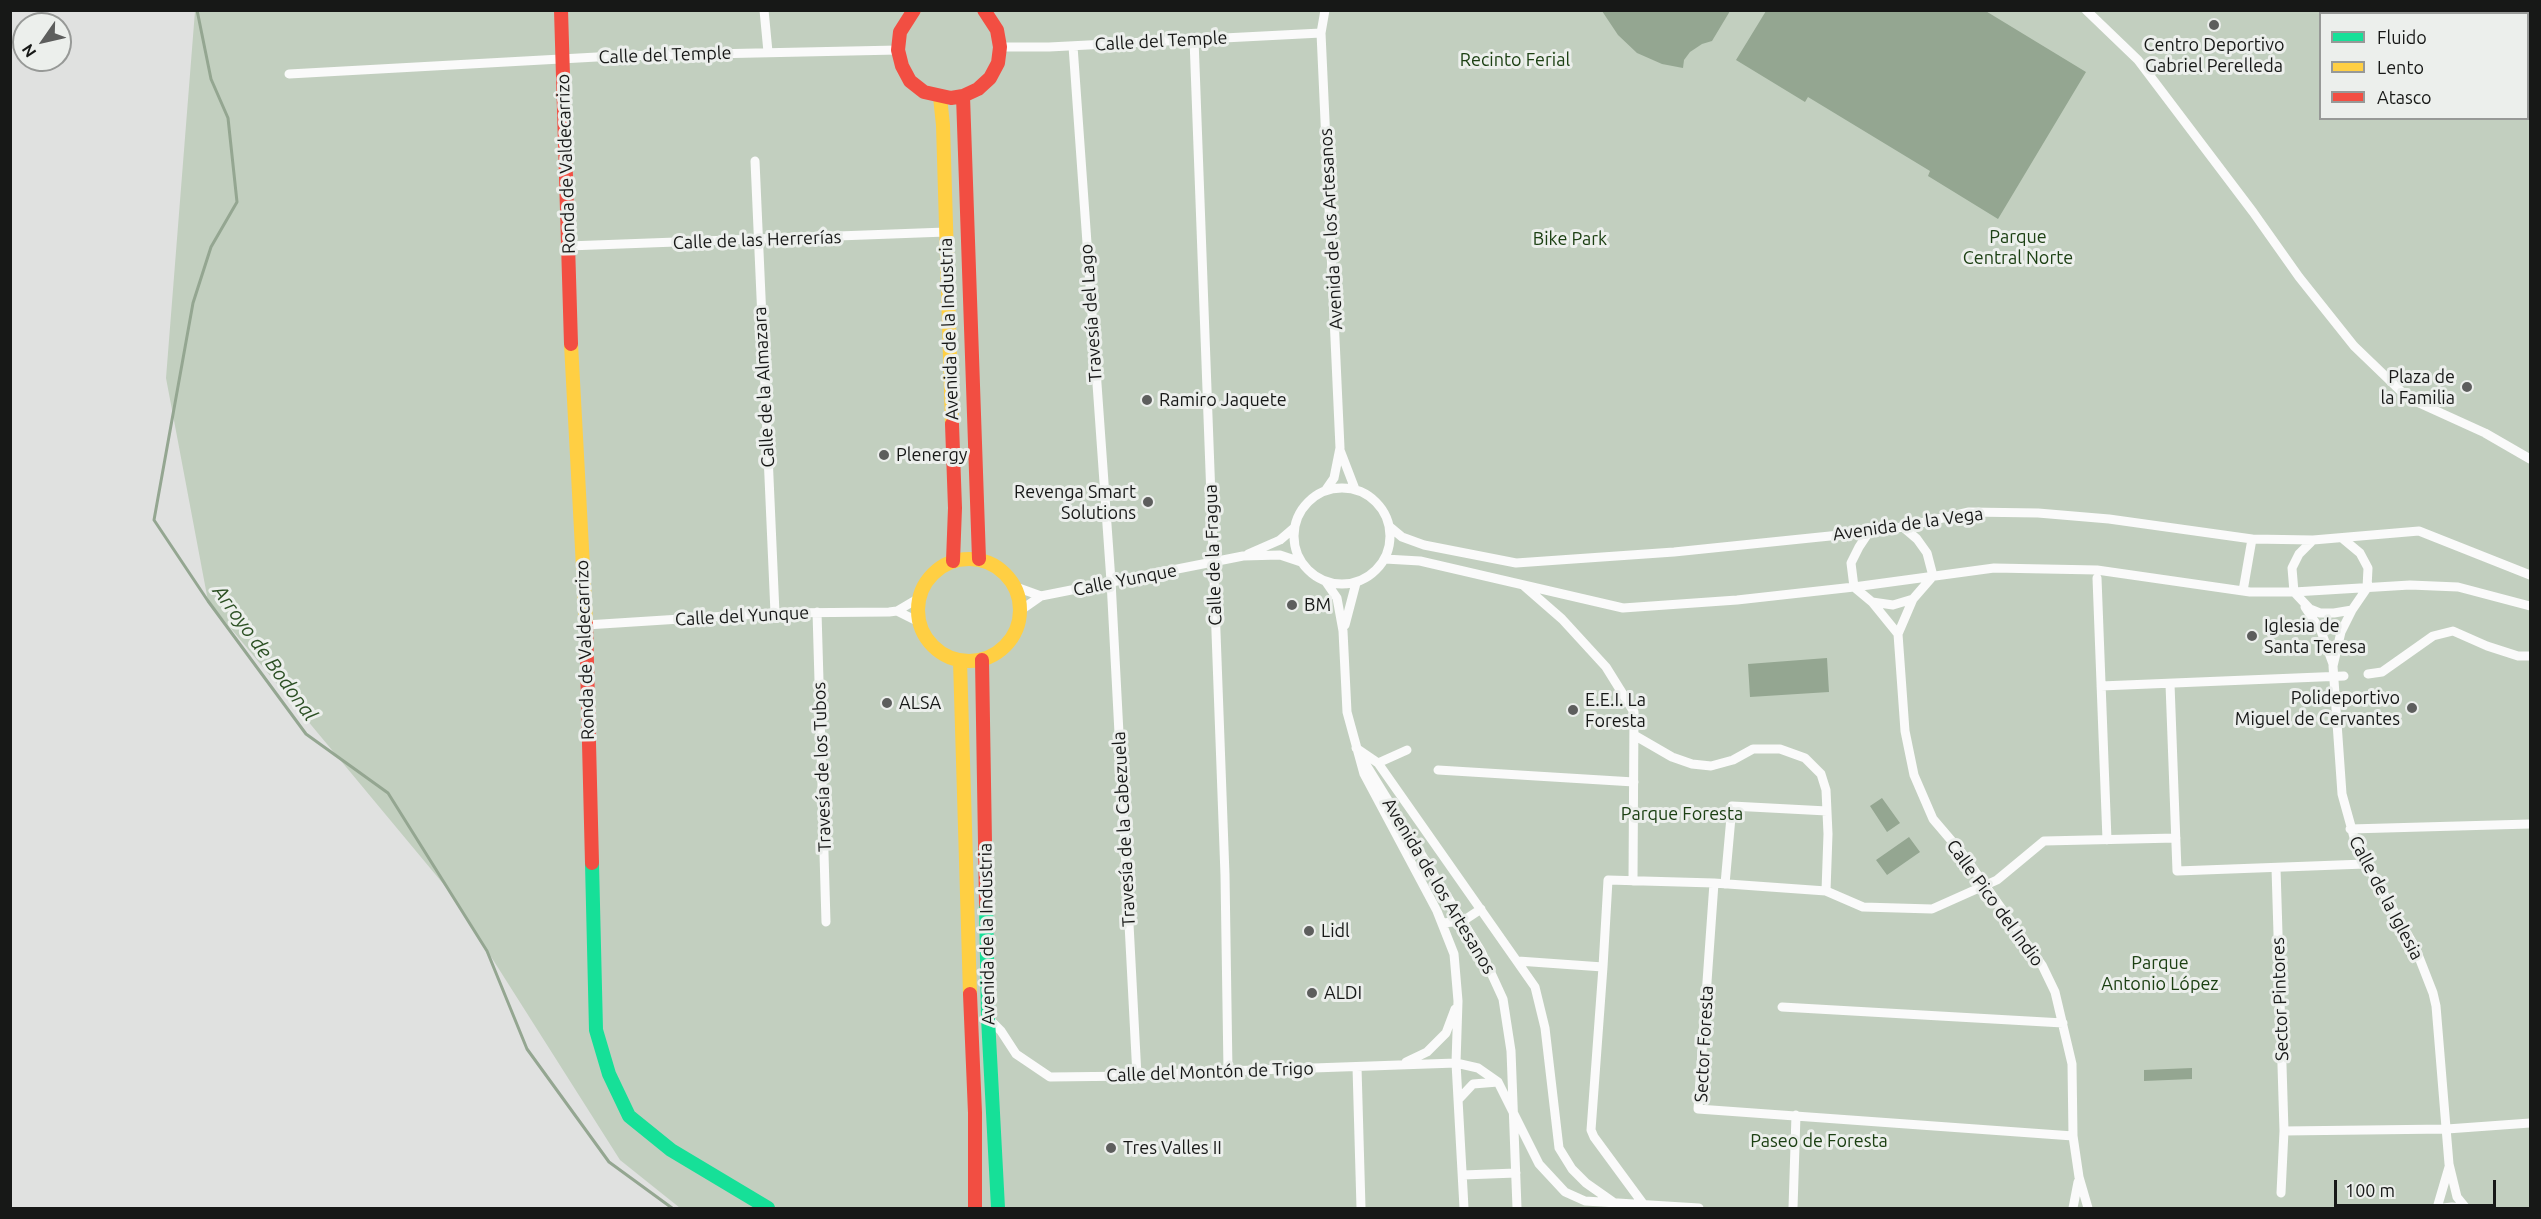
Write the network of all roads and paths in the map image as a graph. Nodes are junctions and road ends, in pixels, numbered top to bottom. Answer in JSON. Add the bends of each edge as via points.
{"nodes":[{"id":1,"x":561,"y":10,"type":"edge"},
{"id":2,"x":764,"y":10,"type":"edge"},
{"id":3,"x":914,"y":10,"type":"edge"},
{"id":4,"x":984,"y":10,"type":"edge"},
{"id":5,"x":1325,"y":10,"type":"edge"},
{"id":6,"x":2086,"y":10,"type":"edge"},
{"id":7,"x":1321,"y":33,"type":"junction"},
{"id":8,"x":1194,"y":39,"type":"junction"},
{"id":9,"x":1073,"y":46,"type":"junction"},
{"id":10,"x":1000,"y":47,"type":"junction"},
{"id":11,"x":898,"y":50,"type":"junction"},
{"id":12,"x":768,"y":52,"type":"junction"},
{"id":13,"x":563,"y":60,"type":"junction"},
{"id":14,"x":289,"y":74,"type":"dead end"},
{"id":15,"x":963,"y":96,"type":"junction"},
{"id":16,"x":940,"y":98,"type":"junction"},
{"id":17,"x":755,"y":161,"type":"dead end"},
{"id":18,"x":946,"y":232,"type":"junction"},
{"id":19,"x":757,"y":241,"type":"junction"},
{"id":20,"x":568,"y":246,"type":"junction"},
{"id":21,"x":1340,"y":448,"type":"junction"},
{"id":22,"x":2530,"y":459,"type":"edge"},
{"id":23,"x":1355,"y":489,"type":"junction"},
{"id":24,"x":1325,"y":490,"type":"junction"},
{"id":25,"x":1390,"y":527,"type":"junction"},
{"id":26,"x":1903,"y":527,"type":"junction"},
{"id":27,"x":1294,"y":528,"type":"junction"},
{"id":28,"x":1869,"y":532,"type":"junction"},
{"id":29,"x":2342,"y":538,"type":"junction"},
{"id":30,"x":2252,"y":539,"type":"junction"},
{"id":31,"x":2313,"y":540,"type":"junction"},
{"id":32,"x":1244,"y":556,"type":"junction"},
{"id":33,"x":979,"y":559,"type":"junction"},
{"id":34,"x":1385,"y":559,"type":"junction"},
{"id":35,"x":953,"y":561,"type":"junction"},
{"id":36,"x":1301,"y":562,"type":"junction"},
{"id":37,"x":1212,"y":563,"type":"junction"},
{"id":38,"x":2530,"y":575,"type":"edge"},
{"id":39,"x":1933,"y":576,"type":"junction"},
{"id":40,"x":2097,"y":578,"type":"dead end"},
{"id":41,"x":1111,"y":581,"type":"junction"},
{"id":42,"x":1326,"y":582,"type":"junction"},
{"id":43,"x":1356,"y":583,"type":"junction"},
{"id":44,"x":1522,"y":584,"type":"junction"},
{"id":45,"x":1016,"y":587,"type":"junction"},
{"id":46,"x":1854,"y":587,"type":"junction"},
{"id":47,"x":2367,"y":588,"type":"junction"},
{"id":48,"x":2242,"y":591,"type":"junction"},
{"id":49,"x":2294,"y":592,"type":"junction"},
{"id":50,"x":1041,"y":596,"type":"junction"},
{"id":51,"x":919,"y":598,"type":"junction"},
{"id":52,"x":1913,"y":599,"type":"junction"},
{"id":53,"x":1872,"y":602,"type":"junction"},
{"id":54,"x":2530,"y":606,"type":"edge"},
{"id":55,"x":1021,"y":610,"type":"junction"},
{"id":56,"x":2352,"y":610,"type":"junction"},
{"id":57,"x":897,"y":611,"type":"junction"},
{"id":58,"x":817,"y":612,"type":"junction"},
{"id":59,"x":776,"y":613,"type":"junction"},
{"id":60,"x":919,"y":622,"type":"junction"},
{"id":61,"x":586,"y":625,"type":"junction"},
{"id":62,"x":1343,"y":631,"type":"junction"},
{"id":63,"x":1898,"y":634,"type":"junction"},
{"id":64,"x":2530,"y":656,"type":"edge"},
{"id":65,"x":982,"y":660,"type":"junction"},
{"id":66,"x":960,"y":661,"type":"junction"},
{"id":67,"x":2333,"y":666,"type":"junction"},
{"id":68,"x":2368,"y":674,"type":"dead end"},
{"id":69,"x":2344,"y":676,"type":"dead end"},
{"id":70,"x":2334,"y":677,"type":"junction"},
{"id":71,"x":2170,"y":684,"type":"junction"},
{"id":72,"x":2101,"y":686,"type":"junction"},
{"id":73,"x":1634,"y":735,"type":"junction"},
{"id":74,"x":1356,"y":748,"type":"junction"},
{"id":75,"x":1407,"y":750,"type":"dead end"},
{"id":76,"x":1378,"y":763,"type":"junction"},
{"id":77,"x":1438,"y":770,"type":"dead end"},
{"id":78,"x":1634,"y":782,"type":"junction"},
{"id":79,"x":1827,"y":811,"type":"junction"},
{"id":80,"x":2530,"y":824,"type":"edge"},
{"id":81,"x":2350,"y":829,"type":"junction"},
{"id":82,"x":2176,"y":838,"type":"junction"},
{"id":83,"x":2106,"y":840,"type":"junction"},
{"id":84,"x":2365,"y":864,"type":"junction"},
{"id":85,"x":2276,"y":868,"type":"junction"},
{"id":86,"x":1633,"y":881,"type":"junction"},
{"id":87,"x":1714,"y":884,"type":"junction"},
{"id":88,"x":1725,"y":884,"type":"junction"},
{"id":89,"x":1985,"y":886,"type":"junction"},
{"id":90,"x":1826,"y":891,"type":"junction"},
{"id":91,"x":1481,"y":909,"type":"junction"},
{"id":92,"x":1463,"y":921,"type":"junction"},
{"id":93,"x":826,"y":922,"type":"dead end"},
{"id":94,"x":1443,"y":924,"type":"junction"},
{"id":95,"x":1518,"y":961,"type":"junction"},
{"id":96,"x":1603,"y":968,"type":"junction"},
{"id":97,"x":1458,"y":1001,"type":"junction"},
{"id":98,"x":1782,"y":1007,"type":"dead end"},
{"id":99,"x":988,"y":1018,"type":"junction"},
{"id":100,"x":2063,"y":1023,"type":"junction"},
{"id":101,"x":1456,"y":1063,"type":"junction"},
{"id":102,"x":1401,"y":1065,"type":"junction"},
{"id":103,"x":1357,"y":1067,"type":"junction"},
{"id":104,"x":1227,"y":1071,"type":"junction"},
{"id":105,"x":1137,"y":1076,"type":"junction"},
{"id":106,"x":1498,"y":1082,"type":"junction"},
{"id":107,"x":1458,"y":1100,"type":"junction"},
{"id":108,"x":1512,"y":1107,"type":"junction"},
{"id":109,"x":1796,"y":1115,"type":"junction"},
{"id":110,"x":2530,"y":1123,"type":"edge"},
{"id":111,"x":2447,"y":1129,"type":"junction"},
{"id":112,"x":2284,"y":1131,"type":"junction"},
{"id":113,"x":2073,"y":1136,"type":"junction"},
{"id":114,"x":2449,"y":1164,"type":"junction"},
{"id":115,"x":1516,"y":1173,"type":"junction"},
{"id":116,"x":1463,"y":1175,"type":"junction"},
{"id":117,"x":2079,"y":1177,"type":"junction"},
{"id":118,"x":2281,"y":1193,"type":"dead end"},
{"id":119,"x":1615,"y":1203,"type":"junction"},
{"id":120,"x":1644,"y":1205,"type":"junction"},
{"id":121,"x":768,"y":1209,"type":"edge"},
{"id":122,"x":975,"y":1209,"type":"edge"},
{"id":123,"x":998,"y":1209,"type":"edge"},
{"id":124,"x":1361,"y":1209,"type":"edge"},
{"id":125,"x":1464,"y":1209,"type":"edge"},
{"id":126,"x":1517,"y":1209,"type":"edge"},
{"id":127,"x":1699,"y":1209,"type":"edge"},
{"id":128,"x":1793,"y":1209,"type":"edge"},
{"id":129,"x":2073,"y":1209,"type":"edge"},
{"id":130,"x":2088,"y":1209,"type":"edge"},
{"id":131,"x":2437,"y":1209,"type":"edge"},
{"id":132,"x":2443,"y":1209,"type":"edge"},
{"id":133,"x":2464,"y":1209,"type":"edge"}],
"edges":[{"from":1,"to":13,"type":"street","name":"Ronda de Valdecarrizo"},
{"from":2,"to":12,"type":"street"},
{"from":3,"to":11,"type":"street","via":[[900,32]]},
{"from":4,"to":10,"type":"street","via":[[997,30]]},
{"from":5,"to":7,"type":"street","name":"Avenida de los Artesanos"},
{"from":6,"to":22,"type":"street","via":[[2138,60],[2354,346],[2408,398],[2487,430]]},
{"from":7,"to":8,"type":"street","name":"Calle del Temple"},
{"from":7,"to":21,"type":"street","name":"Avenida de los Artesanos"},
{"from":8,"to":9,"type":"street","name":"Calle del Temple"},
{"from":8,"to":37,"type":"street","name":"Calle de la Fragua"},
{"from":9,"to":10,"type":"street","name":"Calle del Temple"},
{"from":9,"to":41,"type":"street","name":"Travesía del Lago"},
{"from":10,"to":15,"type":"street","via":[[998,63],[990,78]]},
{"from":11,"to":12,"type":"street","name":"Calle del Temple"},
{"from":11,"to":16,"type":"street","via":[[910,81]]},
{"from":12,"to":13,"type":"street","name":"Calle del Temple"},
{"from":13,"to":14,"type":"street","name":"Calle del Temple"},
{"from":13,"to":20,"type":"street","name":"Ronda de Valdecarrizo"},
{"from":15,"to":16,"type":"street"},
{"from":15,"to":33,"type":"street","name":"Avenida de la Industria"},
{"from":16,"to":18,"type":"street","name":"Avenida de la Industria"},
{"from":17,"to":19,"type":"street","name":"Calle de la Almazara"},
{"from":18,"to":19,"type":"street","name":"Calle de las Herrerías"},
{"from":18,"to":35,"type":"street","name":"Avenida de la Industria","via":[[955,508]]},
{"from":19,"to":20,"type":"street","name":"Calle de las Herrerías"},
{"from":19,"to":59,"type":"street","name":"Calle de la Almazara"},
{"from":20,"to":61,"type":"street","name":"Ronda de Valdecarrizo"},
{"from":21,"to":23,"type":"street","name":"Avenida de los Artesanos"},
{"from":21,"to":24,"type":"street","name":"Avenida de los Artesanos","via":[[1334,478]]},
{"from":23,"to":24,"type":"street"},
{"from":23,"to":25,"type":"street","via":[[1378,504]]},
{"from":24,"to":27,"type":"street","via":[[1305,505]]},
{"from":25,"to":28,"type":"street","name":"Avenida de la Vega","via":[[1402,537],[1424,544],[1516,563]]},
{"from":25,"to":34,"type":"street"},
{"from":26,"to":28,"type":"street","name":"Avenida de la Vega"},
{"from":26,"to":30,"type":"street","name":"Avenida de la Vega","via":[[1968,513],[2038,513]]},
{"from":26,"to":39,"type":"street","via":[[1927,553]]},
{"from":27,"to":32,"type":"street","name":"Calle Yunque","via":[[1280,540]]},
{"from":27,"to":36,"type":"street"},
{"from":28,"to":46,"type":"street","via":[[1851,564]]},
{"from":29,"to":31,"type":"street","name":"Avenida de la Vega"},
{"from":29,"to":38,"type":"street","name":"Avenida de la Vega","via":[[2419,531]]},
{"from":29,"to":47,"type":"street","via":[[2360,553],[2368,568]]},
{"from":30,"to":31,"type":"street","name":"Avenida de la Vega"},
{"from":30,"to":48,"type":"street"},
{"from":31,"to":49,"type":"street","via":[[2292,568]]},
{"from":32,"to":36,"type":"street","name":"Calle Yunque","via":[[1280,555]]},
{"from":32,"to":37,"type":"street","name":"Calle Yunque"},
{"from":33,"to":35,"type":"street"},
{"from":33,"to":45,"type":"street","via":[[1000,569]]},
{"from":34,"to":43,"type":"street","via":[[1378,569]]},
{"from":34,"to":44,"type":"street","via":[[1420,561]]},
{"from":35,"to":51,"type":"street","via":[[932,575]]},
{"from":36,"to":42,"type":"street"},
{"from":37,"to":41,"type":"street","name":"Calle Yunque"},
{"from":37,"to":104,"type":"street","name":"Calle de la Fragua","via":[[1225,875]]},
{"from":39,"to":46,"type":"street"},
{"from":39,"to":48,"type":"street","via":[[1994,568],[2097,570]]},
{"from":39,"to":52,"type":"street","name":"Calle Pico del Indio"},
{"from":40,"to":72,"type":"street"},
{"from":41,"to":50,"type":"street","name":"Calle Yunque"},
{"from":41,"to":105,"type":"street","name":"Travesía de la Cabezuela"},
{"from":42,"to":43,"type":"street"},
{"from":42,"to":62,"type":"street","name":"Avenida de los Artesanos","via":[[1337,598]]},
{"from":43,"to":62,"type":"street","name":"Avenida de los Artesanos"},
{"from":44,"to":46,"type":"street","via":[[1623,608]]},
{"from":44,"to":73,"type":"street","via":[[1562,619],[1606,667],[1634,712]]},
{"from":45,"to":50,"type":"street"},
{"from":45,"to":55,"type":"street"},
{"from":46,"to":53,"type":"street"},
{"from":47,"to":49,"type":"street"},
{"from":47,"to":54,"type":"street","via":[[2458,587]]},
{"from":47,"to":56,"type":"street","name":"Calle de la Iglesia"},
{"from":48,"to":49,"type":"street"},
{"from":49,"to":56,"type":"street","via":[[2310,609],[2320,613]]},
{"from":49,"to":67,"type":"street","name":"Calle de la Iglesia","via":[[2321,631]]},
{"from":50,"to":55,"type":"street","name":"Calle Yunque"},
{"from":51,"to":57,"type":"street","name":"Calle del Yunque"},
{"from":51,"to":60,"type":"street"},
{"from":52,"to":53,"type":"street","via":[[1893,605]]},
{"from":52,"to":63,"type":"street","name":"Calle Pico del Indio"},
{"from":53,"to":63,"type":"street"},
{"from":55,"to":65,"type":"street","via":[[1010,642]]},
{"from":56,"to":67,"type":"street","name":"Calle de la Iglesia","via":[[2341,632]]},
{"from":57,"to":58,"type":"street","name":"Calle del Yunque"},
{"from":57,"to":60,"type":"street","name":"Calle del Yunque"},
{"from":58,"to":59,"type":"street","name":"Calle del Yunque"},
{"from":58,"to":93,"type":"street","name":"Travesía de los Tubos"},
{"from":59,"to":61,"type":"street","name":"Calle del Yunque"},
{"from":60,"to":66,"type":"street","via":[[934,647]]},
{"from":61,"to":121,"type":"street","name":"Ronda de Valdecarrizo","via":[[596,1030],[609,1074],[630,1116],[646,1130],[671,1150]]},
{"from":62,"to":74,"type":"street","name":"Avenida de los Artesanos","via":[[1347,712]]},
{"from":63,"to":89,"type":"street","name":"Calle Pico del Indio","via":[[1905,731],[1914,776],[1933,819]]},
{"from":64,"to":68,"type":"street","via":[[2487,646],[2453,630],[2433,636],[2382,672]]},
{"from":65,"to":66,"type":"street"},
{"from":65,"to":99,"type":"street","name":"Avenida de la Industria"},
{"from":66,"to":122,"type":"street","name":"Avenida de la Industria"},
{"from":67,"to":70,"type":"street","name":"Calle de la Iglesia"},
{"from":69,"to":70,"type":"street"},
{"from":70,"to":71,"type":"street"},
{"from":70,"to":81,"type":"street","name":"Calle de la Iglesia","via":[[2342,794]]},
{"from":71,"to":72,"type":"street"},
{"from":71,"to":82,"type":"street"},
{"from":72,"to":83,"type":"street"},
{"from":73,"to":78,"type":"street"},
{"from":73,"to":79,"type":"street","via":[[1692,764],[1712,766],[1754,749],[1780,749],[1805,758],[1821,774],[1827,790]]},
{"from":74,"to":76,"type":"street"},
{"from":74,"to":92,"type":"street","name":"Avenida de los Artesanos"},
{"from":74,"to":94,"type":"street","name":"Avenida de los Artesanos","via":[[1364,774]]},
{"from":75,"to":76,"type":"street"},
{"from":76,"to":91,"type":"street"},
{"from":77,"to":78,"type":"street"},
{"from":78,"to":86,"type":"street"},
{"from":79,"to":88,"type":"street","via":[[1732,806]]},
{"from":79,"to":90,"type":"street"},
{"from":80,"to":81,"type":"street"},
{"from":81,"to":84,"type":"street","name":"Calle de la Iglesia"},
{"from":82,"to":83,"type":"street"},
{"from":82,"to":85,"type":"street","via":[[2177,871]]},
{"from":83,"to":89,"type":"street","via":[[2044,841]]},
{"from":84,"to":85,"type":"street"},
{"from":84,"to":111,"type":"street","name":"Calle de la Iglesia","via":[[2415,947],[2433,993]]},
{"from":85,"to":112,"type":"street","name":"Sector Pintores"},
{"from":86,"to":87,"type":"street"},
{"from":86,"to":96,"type":"street","via":[[1608,880]]},
{"from":87,"to":88,"type":"street"},
{"from":87,"to":109,"type":"street","name":"Sector Foresta","via":[[1698,1109]]},
{"from":88,"to":90,"type":"street"},
{"from":89,"to":90,"type":"street","via":[[1932,909],[1863,907]]},
{"from":89,"to":100,"type":"street","name":"Calle Pico del Indio","via":[[2042,965],[2055,992]]},
{"from":91,"to":92,"type":"street"},
{"from":91,"to":95,"type":"street"},
{"from":92,"to":94,"type":"street"},
{"from":92,"to":108,"type":"street","name":"Avenida de los Artesanos","via":[[1503,999],[1511,1051]]},
{"from":94,"to":97,"type":"street","name":"Avenida de los Artesanos","via":[[1454,954]]},
{"from":95,"to":96,"type":"street"},
{"from":95,"to":119,"type":"street","via":[[1535,987],[1542,1011],[1559,1148],[1586,1183]]},
{"from":96,"to":120,"type":"street","via":[[1591,1130]]},
{"from":97,"to":101,"type":"street","name":"Avenida de los Artesanos"},
{"from":97,"to":102,"type":"street","via":[[1446,1033],[1427,1052]]},
{"from":98,"to":100,"type":"street"},
{"from":99,"to":105,"type":"street","name":"Calle del Montón de Trigo","via":[[1016,1054],[1050,1077]]},
{"from":99,"to":123,"type":"street","name":"Avenida de la Industria"},
{"from":100,"to":113,"type":"street","name":"Calle Pico del Indio","via":[[2072,1064]]},
{"from":101,"to":102,"type":"street","name":"Calle del Montón de Trigo"},
{"from":101,"to":106,"type":"street","via":[[1478,1068]]},
{"from":101,"to":107,"type":"street","name":"Avenida de los Artesanos"},
{"from":102,"to":103,"type":"street","name":"Calle del Montón de Trigo"},
{"from":103,"to":104,"type":"street","name":"Calle del Montón de Trigo"},
{"from":103,"to":124,"type":"street"},
{"from":104,"to":105,"type":"street","name":"Calle del Montón de Trigo"},
{"from":106,"to":107,"type":"street","via":[[1473,1084]]},
{"from":106,"to":108,"type":"street"},
{"from":107,"to":116,"type":"street","name":"Avenida de los Artesanos"},
{"from":108,"to":115,"type":"street","name":"Avenida de los Artesanos"},
{"from":108,"to":119,"type":"street","via":[[1539,1164],[1558,1186],[1585,1201]]},
{"from":109,"to":113,"type":"street","name":"Sector Foresta"},
{"from":109,"to":128,"type":"street"},
{"from":110,"to":111,"type":"street"},
{"from":111,"to":112,"type":"street"},
{"from":111,"to":114,"type":"street","name":"Calle de la Iglesia"},
{"from":112,"to":118,"type":"street","name":"Sector Pintores"},
{"from":113,"to":117,"type":"street","name":"Calle Pico del Indio"},
{"from":114,"to":131,"type":"street","name":"Calle de la Iglesia"},
{"from":114,"to":133,"type":"street","name":"Calle de la Iglesia"},
{"from":115,"to":116,"type":"street"},
{"from":115,"to":126,"type":"street","name":"Avenida de los Artesanos"},
{"from":116,"to":125,"type":"street","name":"Avenida de los Artesanos"},
{"from":117,"to":129,"type":"street","name":"Calle Pico del Indio"},
{"from":117,"to":130,"type":"street","name":"Calle Pico del Indio"},
{"from":119,"to":120,"type":"street"},
{"from":120,"to":127,"type":"street"},
{"from":132,"to":133,"type":"street"}]}
